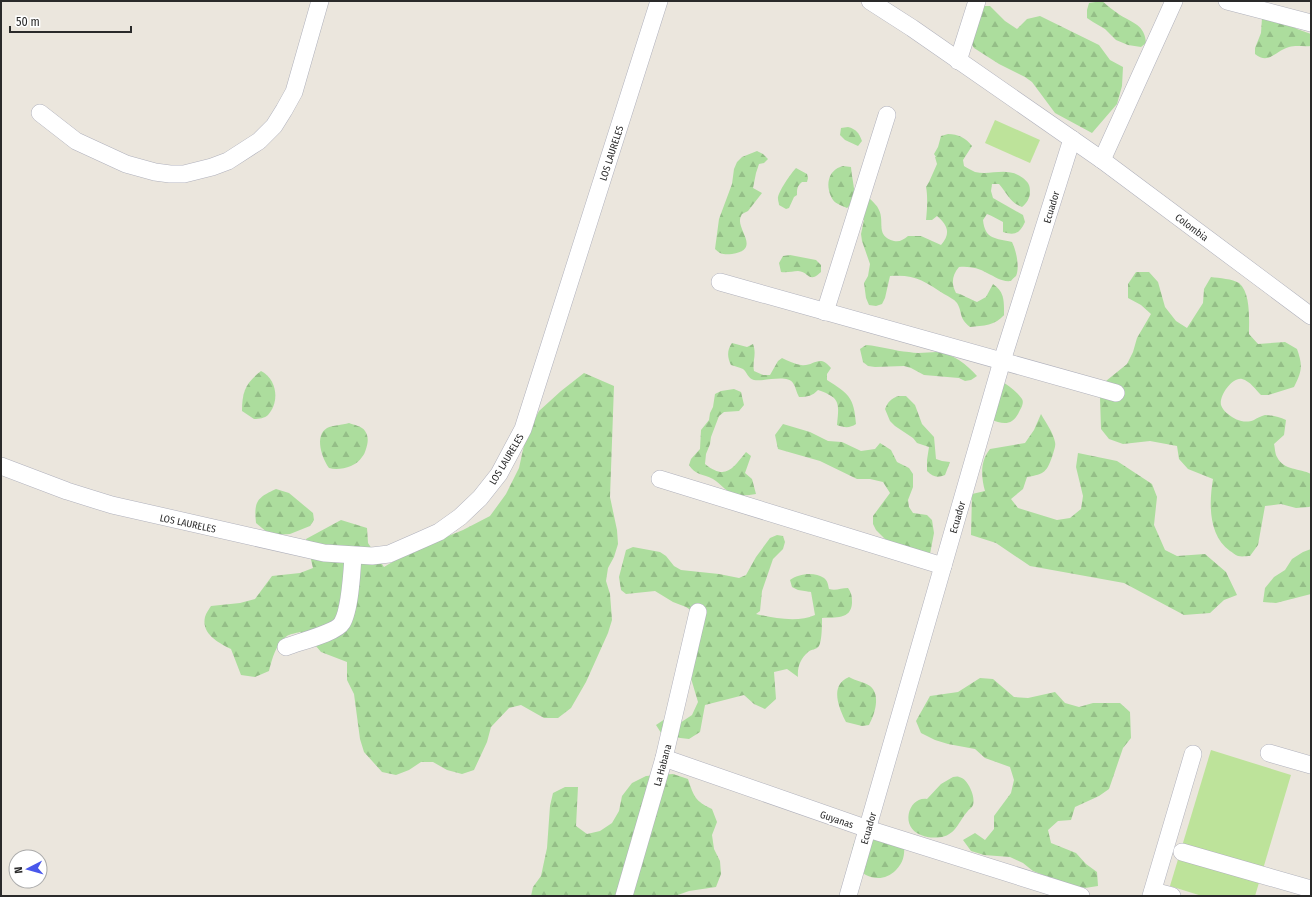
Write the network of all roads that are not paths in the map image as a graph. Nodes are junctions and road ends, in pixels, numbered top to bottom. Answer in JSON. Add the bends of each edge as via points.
{"nodes":[{"id":1,"x":320,"y":1,"type":"edge"},
{"id":2,"x":659,"y":1,"type":"edge"},
{"id":3,"x":870,"y":1,"type":"edge"},
{"id":4,"x":977,"y":1,"type":"edge"},
{"id":5,"x":1174,"y":1,"type":"edge"},
{"id":6,"x":1227,"y":1,"type":"edge"},
{"id":7,"x":1311,"y":23,"type":"edge"},
{"id":8,"x":958,"y":61,"type":"junction"},
{"id":9,"x":40,"y":112,"type":"dead end"},
{"id":10,"x":887,"y":115,"type":"dead end"},
{"id":11,"x":1072,"y":139,"type":"junction"},
{"id":12,"x":1102,"y":160,"type":"junction"},
{"id":13,"x":720,"y":282,"type":"dead end"},
{"id":14,"x":826,"y":312,"type":"junction"},
{"id":15,"x":1311,"y":316,"type":"edge"},
{"id":16,"x":1002,"y":361,"type":"junction"},
{"id":17,"x":1116,"y":393,"type":"dead end"},
{"id":18,"x":1,"y":466,"type":"edge"},
{"id":19,"x":660,"y":479,"type":"dead end"},
{"id":20,"x":353,"y":556,"type":"junction"},
{"id":21,"x":943,"y":566,"type":"junction"},
{"id":22,"x":698,"y":612,"type":"dead end"},
{"id":23,"x":286,"y":647,"type":"dead end"},
{"id":24,"x":1269,"y":753,"type":"dead end"},
{"id":25,"x":1193,"y":754,"type":"dead end"},
{"id":26,"x":664,"y":758,"type":"junction"},
{"id":27,"x":1311,"y":765,"type":"edge"},
{"id":28,"x":868,"y":830,"type":"junction"},
{"id":29,"x":1182,"y":852,"type":"dead end"},
{"id":30,"x":1311,"y":889,"type":"edge"},
{"id":31,"x":1152,"y":893,"type":"edge"},
{"id":32,"x":624,"y":896,"type":"edge"},
{"id":33,"x":848,"y":896,"type":"edge"},
{"id":34,"x":1081,"y":896,"type":"edge"},
{"id":35,"x":1172,"y":896,"type":"edge"}],
"edges":[{"from":1,"to":9,"type":"street","via":[[294,92],[274,126],[259,141],[212,168],[170,174],[126,164],[76,140]]},
{"from":2,"to":20,"type":"street","name":"LOS LAURELES","via":[[523,430],[499,474],[480,498],[439,532],[389,554]]},
{"from":3,"to":8,"type":"street","name":"Colombia"},
{"from":4,"to":8,"type":"street"},
{"from":5,"to":12,"type":"street"},
{"from":6,"to":7,"type":"street"},
{"from":8,"to":11,"type":"street","name":"Colombia"},
{"from":10,"to":14,"type":"street"},
{"from":11,"to":12,"type":"street","name":"Colombia"},
{"from":11,"to":16,"type":"street","name":"Ecuador"},
{"from":12,"to":15,"type":"street","name":"Colombia"},
{"from":13,"to":14,"type":"street"},
{"from":14,"to":16,"type":"street"},
{"from":16,"to":17,"type":"street"},
{"from":16,"to":21,"type":"street","name":"Ecuador"},
{"from":18,"to":20,"type":"street","name":"LOS LAURELES","via":[[112,505],[324,553]]},
{"from":19,"to":21,"type":"street"},
{"from":20,"to":23,"type":"street","via":[[348,605],[342,623],[330,632]]},
{"from":21,"to":28,"type":"street","name":"Ecuador"},
{"from":22,"to":26,"type":"street","name":"La Habana"},
{"from":24,"to":27,"type":"street"},
{"from":25,"to":31,"type":"street"},
{"from":26,"to":28,"type":"street","name":"Guyanas"},
{"from":26,"to":32,"type":"street","name":"La Habana"},
{"from":28,"to":33,"type":"street","name":"Ecuador"},
{"from":28,"to":34,"type":"street","name":"Guyanas"},
{"from":29,"to":30,"type":"street"},
{"from":31,"to":35,"type":"street"}]}
